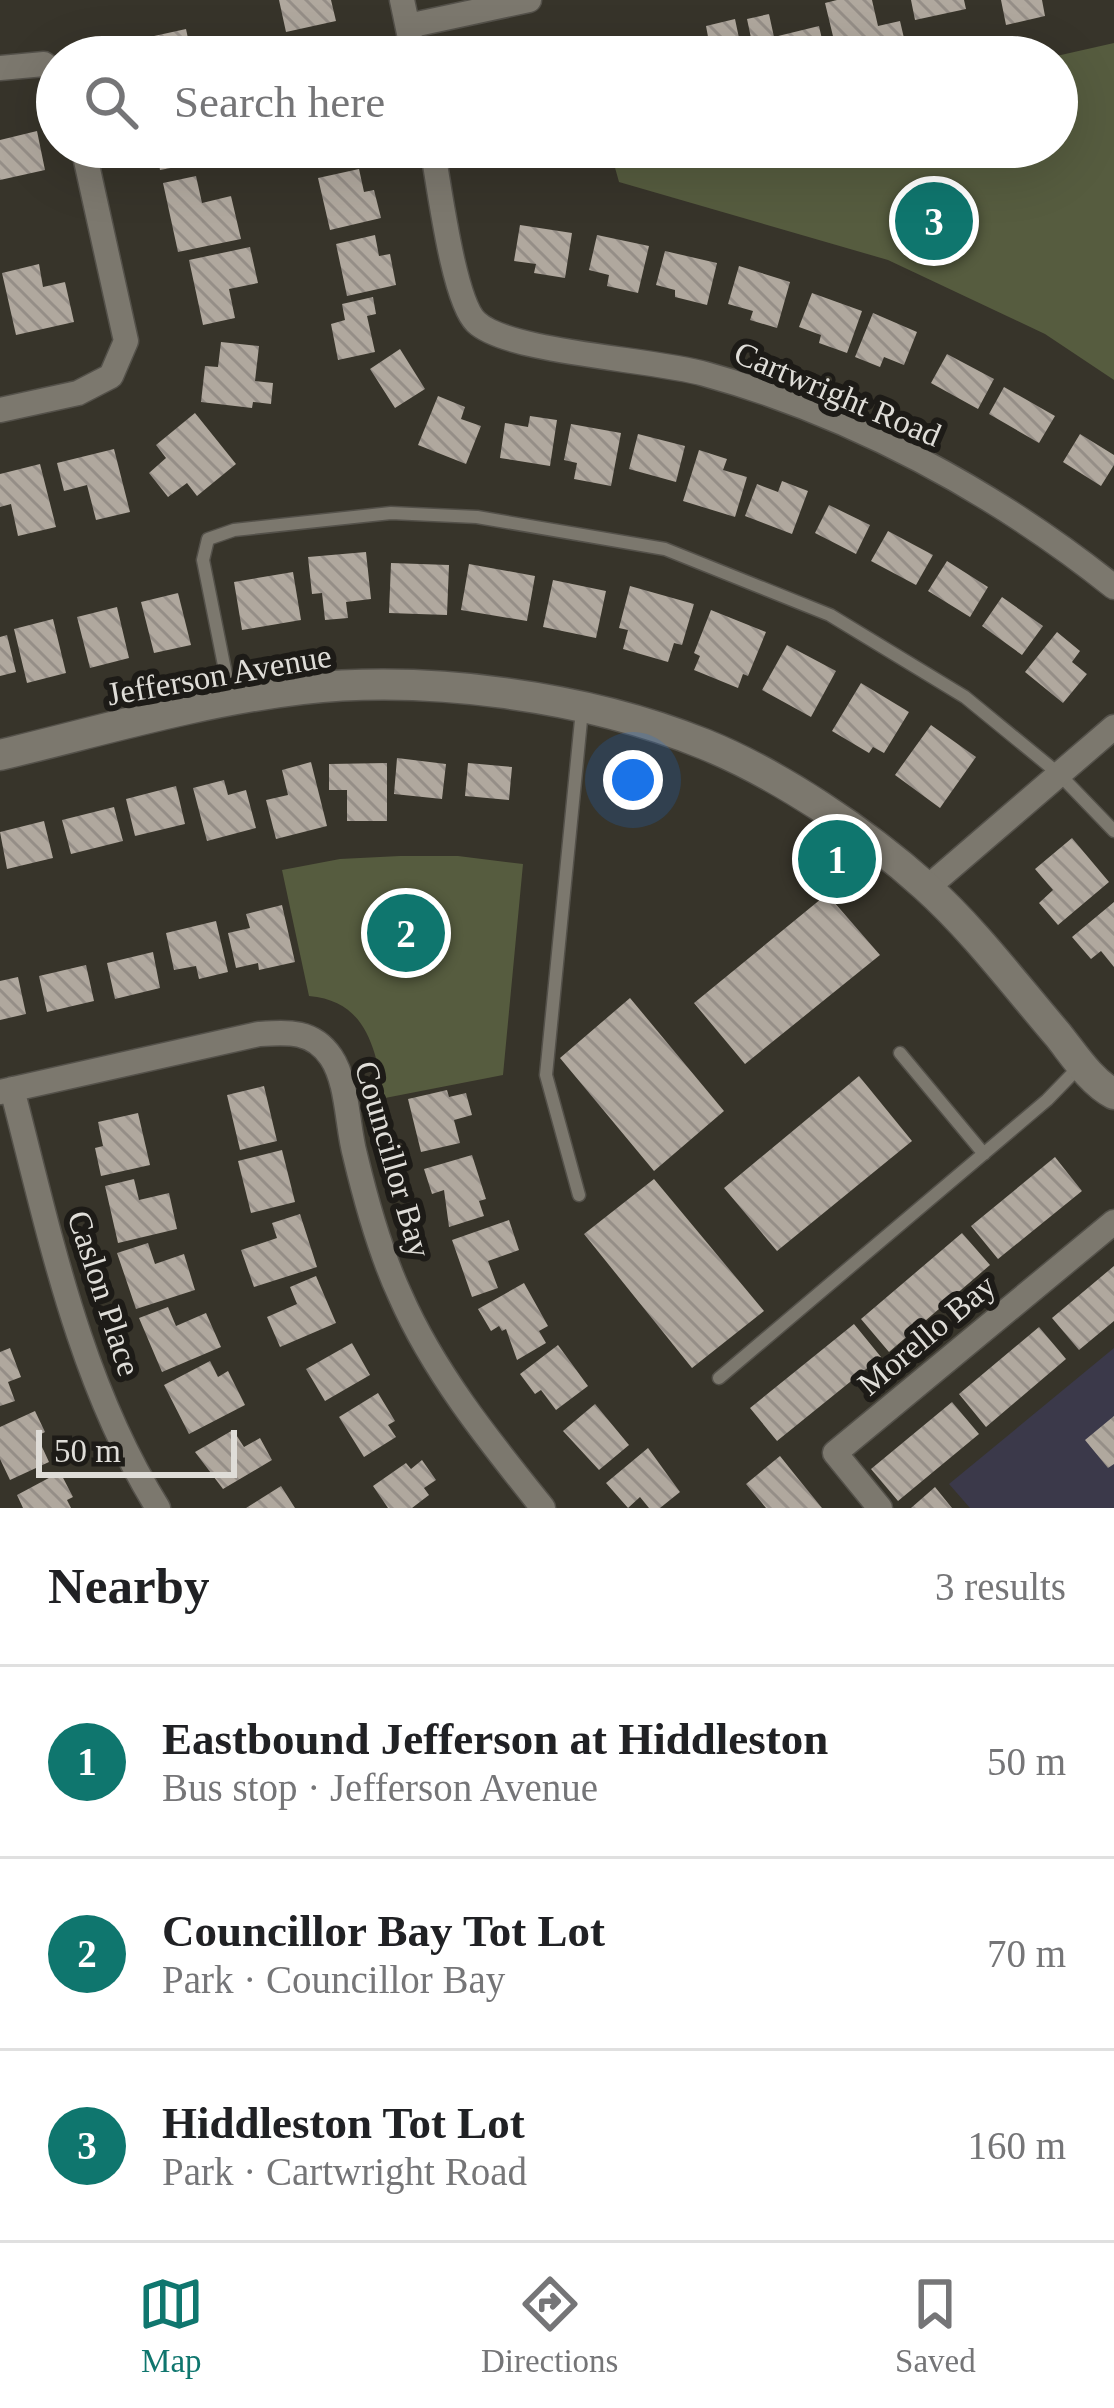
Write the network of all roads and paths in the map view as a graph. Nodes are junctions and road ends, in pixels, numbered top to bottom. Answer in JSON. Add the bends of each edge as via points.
{"nodes":[{"id":1,"x":402,"y":0,"type":"edge"},
{"id":2,"x":529,"y":0,"type":"edge"},
{"id":3,"x":408,"y":26,"type":"junction"},
{"id":4,"x":410,"y":36,"type":"edge"},
{"id":5,"x":36,"y":65,"type":"edge"},
{"id":6,"x":0,"y":68,"type":"edge"},
{"id":7,"x":88,"y":168,"type":"edge"},
{"id":8,"x":436,"y":168,"type":"edge"},
{"id":9,"x":0,"y":410,"type":"edge"},
{"id":10,"x":1114,"y":587,"type":"edge"},
{"id":11,"x":231,"y":701,"type":"junction"},
{"id":12,"x":582,"y":709,"type":"junction"},
{"id":13,"x":1114,"y":727,"type":"edge"},
{"id":14,"x":0,"y":755,"type":"edge"},
{"id":15,"x":1059,"y":774,"type":"junction"},
{"id":16,"x":1114,"y":831,"type":"edge"},
{"id":17,"x":927,"y":888,"type":"junction"},
{"id":18,"x":900,"y":1053,"type":"dead end"},
{"id":19,"x":1082,"y":1064,"type":"junction"},
{"id":20,"x":6,"y":1091,"type":"edge"},
{"id":21,"x":1109,"y":1091,"type":"edge"},
{"id":22,"x":1114,"y":1119,"type":"edge"},
{"id":23,"x":984,"y":1154,"type":"junction"},
{"id":24,"x":579,"y":1195,"type":"dead end"},
{"id":25,"x":1114,"y":1222,"type":"edge"},
{"id":26,"x":719,"y":1378,"type":"dead end"},
{"id":27,"x":158,"y":1508,"type":"edge"},
{"id":28,"x":543,"y":1508,"type":"edge"},
{"id":29,"x":880,"y":1508,"type":"edge"}],
"edges":[{"from":1,"to":3,"type":"street"},
{"from":2,"to":3,"type":"street"},
{"from":3,"to":4,"type":"street"},
{"from":5,"to":6,"type":"street"},
{"from":7,"to":9,"type":"street","via":[[126,341],[111,376],[78,393]]},
{"from":8,"to":10,"type":"street","name":"Cartwright Road","via":[[463,298],[476,322],[512,343],[703,373],[818,413],[968,486]]},
{"from":11,"to":12,"type":"street","name":"Jefferson Avenue","via":[[380,684]]},
{"from":11,"to":14,"type":"street","name":"Jefferson Avenue"},
{"from":11,"to":15,"type":"lane","via":[[203,560],[208,539],[328,518],[477,517],[665,549],[830,615],[965,697]]},
{"from":12,"to":17,"type":"street","name":"Jefferson Avenue","via":[[704,744],[834,818]]},
{"from":12,"to":24,"type":"lane","via":[[546,1075]]},
{"from":13,"to":15,"type":"street"},
{"from":15,"to":16,"type":"lane"},
{"from":15,"to":17,"type":"street"},
{"from":17,"to":19,"type":"street","name":"Jefferson Avenue"},
{"from":18,"to":23,"type":"lane"},
{"from":19,"to":21,"type":"street","name":"Jefferson Avenue"},
{"from":19,"to":23,"type":"lane"},
{"from":20,"to":27,"type":"street","name":"Caslon Place","via":[[90,1370]]},
{"from":20,"to":28,"type":"street","name":"Councillor Bay","via":[[259,1034],[296,1032],[320,1042],[335,1063],[399,1294],[449,1382]]},
{"from":21,"to":22,"type":"street","name":"Jefferson Avenue"},
{"from":23,"to":26,"type":"lane"},
{"from":25,"to":29,"type":"street","name":"Morello Bay","via":[[836,1453]]}]}
